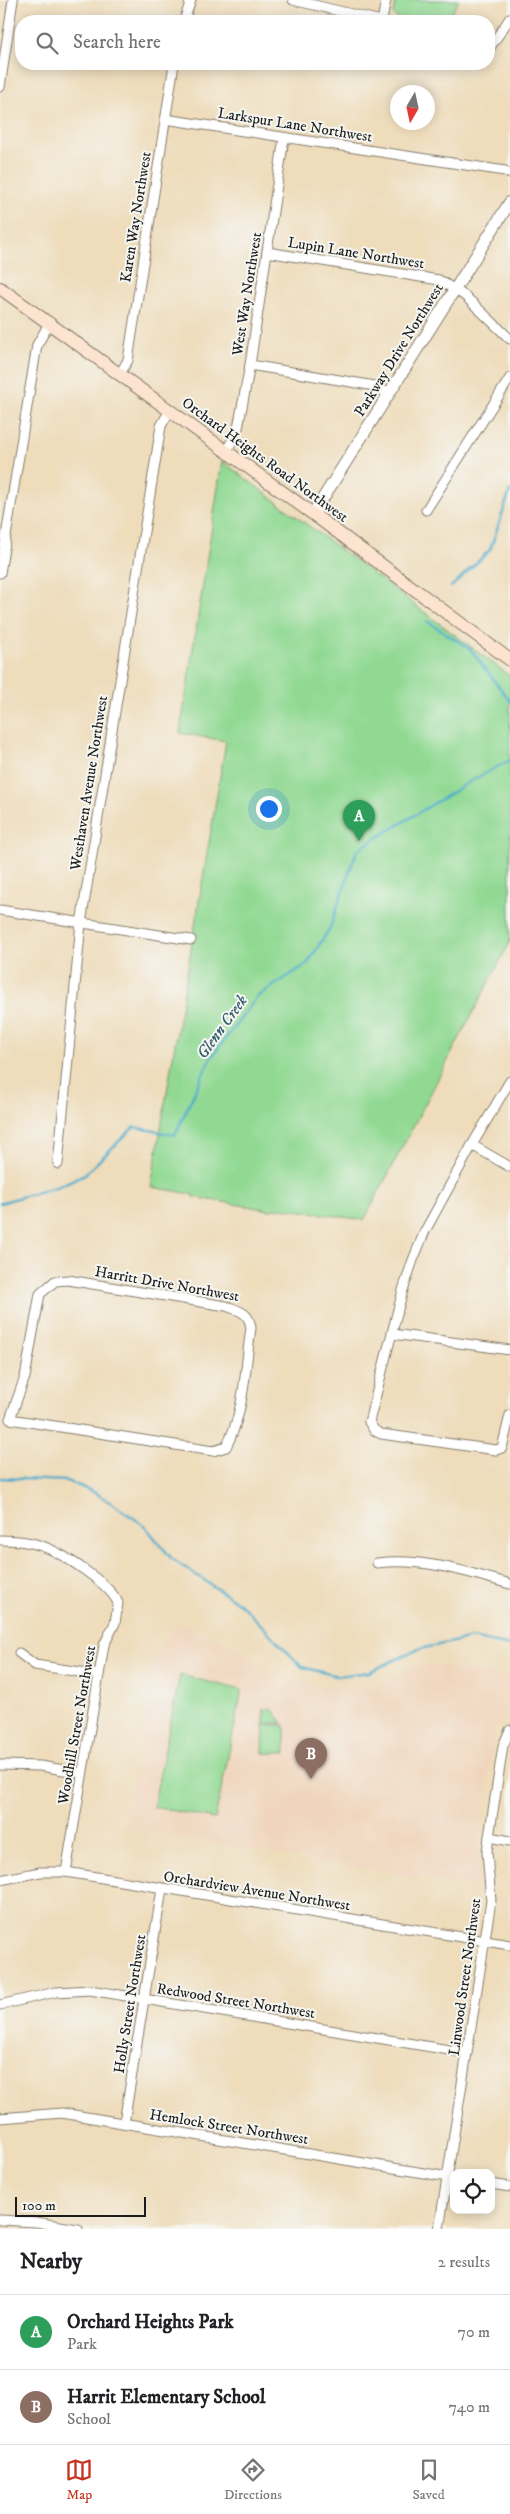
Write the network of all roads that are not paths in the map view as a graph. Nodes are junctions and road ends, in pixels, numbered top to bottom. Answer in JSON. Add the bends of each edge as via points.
{"nodes":[{"id":1,"x":14,"y":0,"type":"edge"},
{"id":2,"x":191,"y":0,"type":"edge"},
{"id":3,"x":293,"y":0,"type":"edge"},
{"id":4,"x":386,"y":0,"type":"edge"},
{"id":5,"x":186,"y":15,"type":"edge"},
{"id":6,"x":357,"y":15,"type":"edge"},
{"id":7,"x":383,"y":15,"type":"edge"},
{"id":8,"x":510,"y":18,"type":"edge"},
{"id":9,"x":495,"y":40,"type":"edge"},
{"id":10,"x":173,"y":70,"type":"edge"},
{"id":11,"x":0,"y":87,"type":"edge"},
{"id":12,"x":165,"y":119,"type":"junction"},
{"id":13,"x":284,"y":138,"type":"junction"},
{"id":14,"x":510,"y":174,"type":"edge"},
{"id":15,"x":510,"y":202,"type":"edge"},
{"id":16,"x":267,"y":252,"type":"junction"},
{"id":17,"x":0,"y":288,"type":"edge"},
{"id":18,"x":455,"y":290,"type":"junction"},
{"id":19,"x":50,"y":322,"type":"junction"},
{"id":20,"x":510,"y":339,"type":"edge"},
{"id":21,"x":250,"y":365,"type":"junction"},
{"id":22,"x":120,"y":374,"type":"junction"},
{"id":23,"x":510,"y":378,"type":"edge"},
{"id":24,"x":389,"y":394,"type":"junction"},
{"id":25,"x":170,"y":410,"type":"junction"},
{"id":26,"x":227,"y":451,"type":"junction"},
{"id":27,"x":426,"y":510,"type":"dead end"},
{"id":28,"x":313,"y":514,"type":"junction"},
{"id":29,"x":0,"y":573,"type":"edge"},
{"id":30,"x":510,"y":660,"type":"edge"},
{"id":31,"x":0,"y":910,"type":"edge"},
{"id":32,"x":81,"y":922,"type":"junction"},
{"id":33,"x":191,"y":940,"type":"dead end"},
{"id":34,"x":510,"y":1081,"type":"edge"},
{"id":35,"x":472,"y":1145,"type":"junction"},
{"id":36,"x":58,"y":1164,"type":"dead end"},
{"id":37,"x":510,"y":1167,"type":"edge"},
{"id":38,"x":393,"y":1334,"type":"junction"},
{"id":39,"x":510,"y":1350,"type":"edge"},
{"id":40,"x":510,"y":1415,"type":"edge"},
{"id":41,"x":10,"y":1419,"type":"junction"},
{"id":42,"x":0,"y":1422,"type":"edge"},
{"id":43,"x":0,"y":1540,"type":"edge"},
{"id":44,"x":377,"y":1564,"type":"dead end"},
{"id":45,"x":510,"y":1584,"type":"edge"},
{"id":46,"x":19,"y":1652,"type":"dead end"},
{"id":47,"x":99,"y":1674,"type":"junction"},
{"id":48,"x":509,"y":1734,"type":"edge"},
{"id":49,"x":0,"y":1765,"type":"edge"},
{"id":50,"x":82,"y":1773,"type":"junction"},
{"id":51,"x":489,"y":1837,"type":"junction"},
{"id":52,"x":510,"y":1841,"type":"edge"},
{"id":53,"x":66,"y":1872,"type":"junction"},
{"id":54,"x":0,"y":1880,"type":"edge"},
{"id":55,"x":162,"y":1889,"type":"junction"},
{"id":56,"x":485,"y":1941,"type":"junction"},
{"id":57,"x":510,"y":1945,"type":"edge"},
{"id":58,"x":144,"y":2000,"type":"junction"},
{"id":59,"x":0,"y":2005,"type":"edge"},
{"id":60,"x":467,"y":2053,"type":"junction"},
{"id":61,"x":0,"y":2118,"type":"edge"},
{"id":62,"x":124,"y":2123,"type":"junction"},
{"id":63,"x":452,"y":2169,"type":"edge"},
{"id":64,"x":450,"y":2178,"type":"edge"},
{"id":65,"x":450,"y":2182,"type":"edge"},
{"id":66,"x":495,"y":2185,"type":"edge"},
{"id":67,"x":510,"y":2187,"type":"edge"},
{"id":68,"x":0,"y":2220,"type":"edge"},
{"id":69,"x":78,"y":2229,"type":"edge"},
{"id":70,"x":438,"y":2229,"type":"edge"}],
"edges":[{"from":1,"to":11,"type":"street"},
{"from":2,"to":5,"type":"street"},
{"from":3,"to":6,"type":"street"},
{"from":4,"to":7,"type":"street"},
{"from":8,"to":9,"type":"street"},
{"from":10,"to":12,"type":"street","name":"Karen Way Northwest"},
{"from":12,"to":13,"type":"street","name":"Larkspur Lane Northwest"},
{"from":12,"to":22,"type":"street","name":"Karen Way Northwest","via":[[128,360]]},
{"from":13,"to":14,"type":"street","name":"Larkspur Lane Northwest"},
{"from":13,"to":16,"type":"street","name":"West Way Northwest"},
{"from":15,"to":18,"type":"street","name":"Parkway Drive Northwest"},
{"from":16,"to":18,"type":"street","name":"Lupin Lane Northwest","via":[[439,280]]},
{"from":16,"to":21,"type":"street","name":"West Way Northwest"},
{"from":17,"to":19,"type":"main road","name":"Orchard Heights Road Northwest"},
{"from":18,"to":20,"type":"street","name":"Lupin Lane Northwest"},
{"from":18,"to":24,"type":"street","name":"Parkway Drive Northwest"},
{"from":19,"to":22,"type":"main road","name":"Orchard Heights Road Northwest"},
{"from":19,"to":29,"type":"street","via":[[37,345]]},
{"from":21,"to":24,"type":"street","via":[[375,386]]},
{"from":21,"to":26,"type":"street","name":"West Way Northwest","via":[[238,428]]},
{"from":22,"to":25,"type":"main road","name":"Orchard Heights Road Northwest"},
{"from":23,"to":27,"type":"street"},
{"from":24,"to":28,"type":"street","name":"Parkway Drive Northwest"},
{"from":25,"to":26,"type":"main road","name":"Orchard Heights Road Northwest"},
{"from":25,"to":32,"type":"street","name":"Westhaven Avenue Northwest","via":[[161,426]]},
{"from":26,"to":28,"type":"main road","name":"Orchard Heights Road Northwest"},
{"from":28,"to":30,"type":"main road","name":"Orchard Heights Road Northwest"},
{"from":31,"to":32,"type":"street"},
{"from":32,"to":33,"type":"street"},
{"from":32,"to":36,"type":"street","name":"Westhaven Avenue Northwest"},
{"from":34,"to":35,"type":"street"},
{"from":35,"to":37,"type":"street"},
{"from":35,"to":38,"type":"street","via":[[413,1260]]},
{"from":38,"to":39,"type":"street"},
{"from":38,"to":40,"type":"street","via":[[370,1415],[369,1422],[374,1430],[381,1434],[496,1450],[502,1448],[506,1440]]},
{"from":41,"to":41,"type":"street","name":"Harritt Drive Northwest","via":[[25,1377],[40,1294],[55,1281],[68,1280],[226,1306],[244,1312],[250,1320],[238,1417],[226,1447],[213,1451]]},
{"from":41,"to":42,"type":"street","name":"Harritt Drive Northwest"},
{"from":43,"to":47,"type":"street","name":"Woodhill Street Northwest","via":[[29,1542],[44,1547],[107,1587],[115,1597],[118,1612],[104,1645]]},
{"from":44,"to":45,"type":"street","via":[[413,1562]]},
{"from":46,"to":47,"type":"street","via":[[35,1664]]},
{"from":47,"to":50,"type":"street","name":"Woodhill Street Northwest"},
{"from":48,"to":51,"type":"street","name":"Linwood Street Northwest"},
{"from":49,"to":50,"type":"street","via":[[40,1766]]},
{"from":50,"to":53,"type":"street","name":"Woodhill Street Northwest"},
{"from":51,"to":52,"type":"street"},
{"from":51,"to":56,"type":"street","name":"Linwood Street Northwest","via":[[491,1901]]},
{"from":53,"to":54,"type":"street","name":"Orchardview Avenue Northwest","via":[[40,1872]]},
{"from":53,"to":55,"type":"street","name":"Orchardview Avenue Northwest"},
{"from":55,"to":56,"type":"street","name":"Orchardview Avenue Northwest"},
{"from":55,"to":58,"type":"street","name":"Holly Street Northwest"},
{"from":56,"to":57,"type":"street","name":"Orchardview Avenue Northwest"},
{"from":56,"to":60,"type":"street","name":"Linwood Street Northwest"},
{"from":58,"to":59,"type":"street","name":"Redwood Street Northwest","via":[[72,1990]]},
{"from":58,"to":60,"type":"street","name":"Redwood Street Northwest"},
{"from":58,"to":62,"type":"street","name":"Holly Street Northwest"},
{"from":60,"to":63,"type":"street","name":"Linwood Street Northwest"},
{"from":61,"to":62,"type":"street","name":"Hemlock Street Northwest","via":[[62,2113]]},
{"from":62,"to":64,"type":"street","name":"Hemlock Street Northwest"},
{"from":65,"to":70,"type":"street","name":"Linwood Street Northwest"},
{"from":66,"to":67,"type":"street"},
{"from":68,"to":69,"type":"street"}]}
